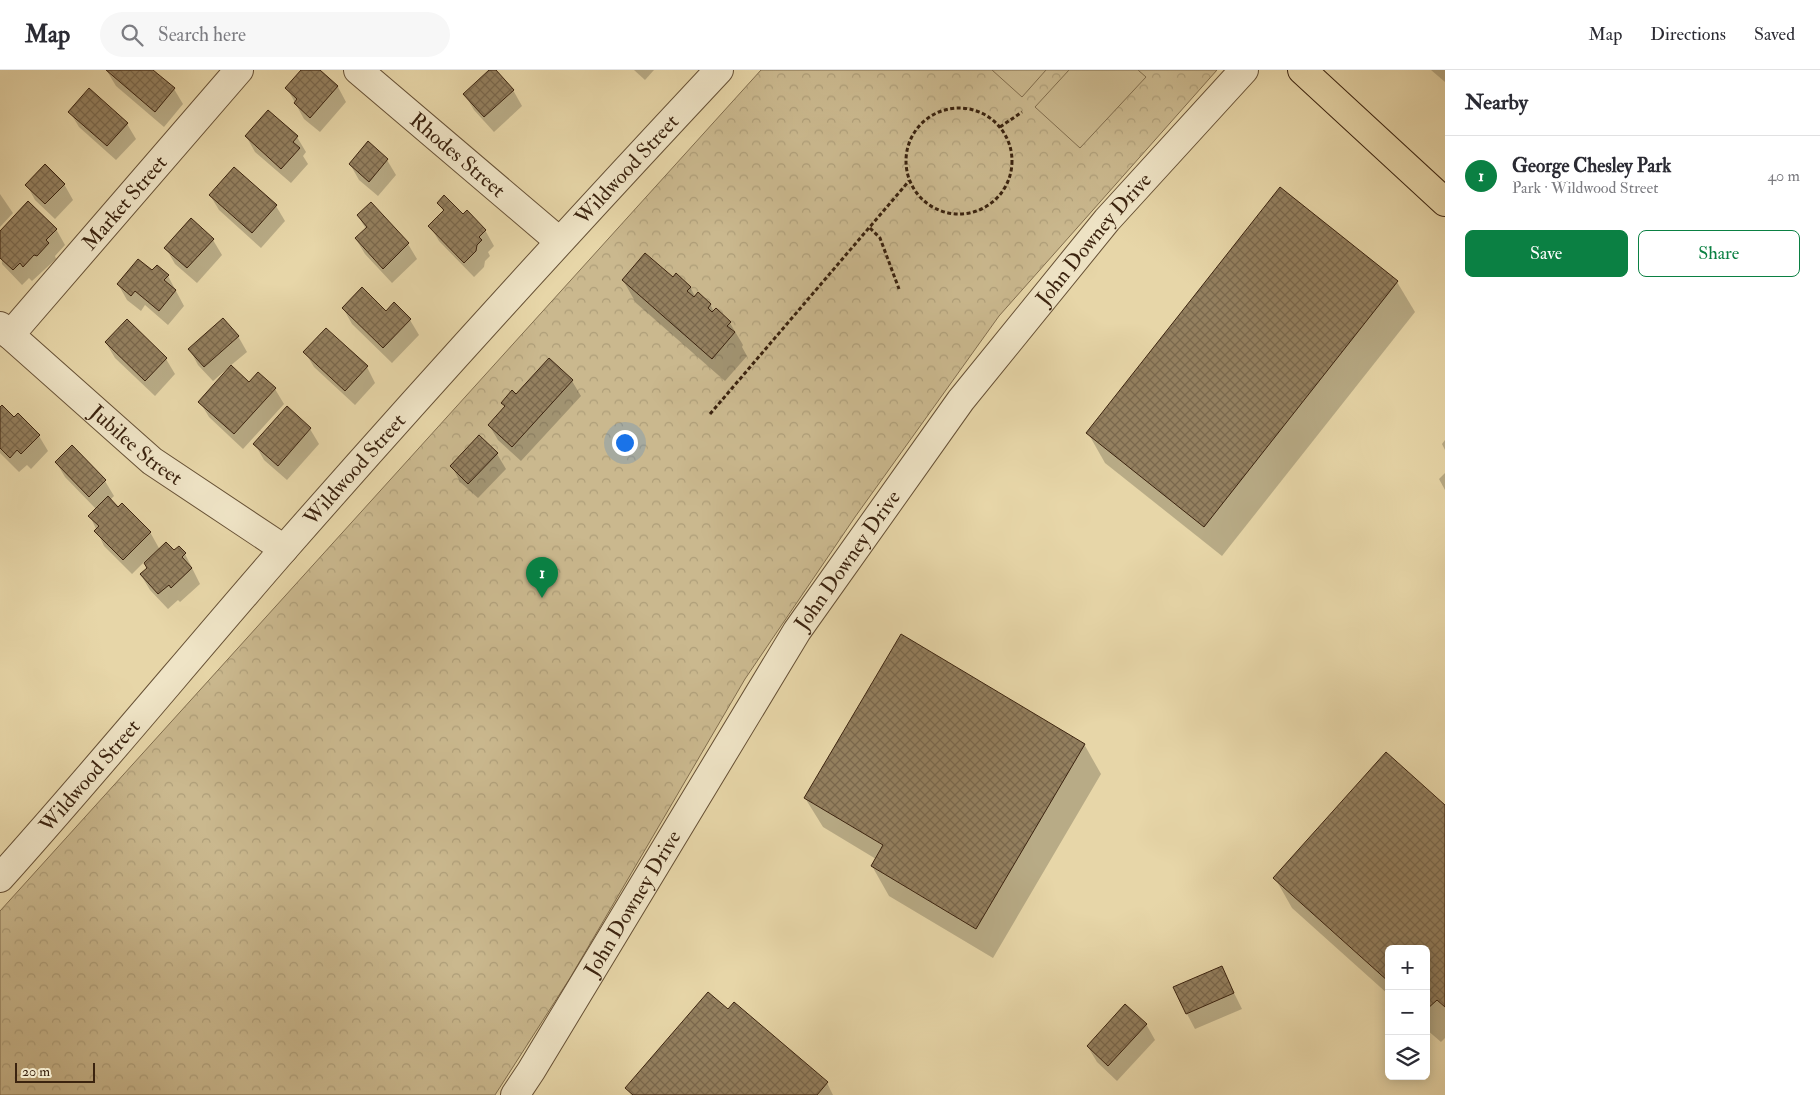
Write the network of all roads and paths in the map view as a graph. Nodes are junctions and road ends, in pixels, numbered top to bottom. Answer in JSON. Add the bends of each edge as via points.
{"nodes":[{"id":1,"x":239,"y":70,"type":"edge"},
{"id":2,"x":358,"y":70,"type":"edge"},
{"id":3,"x":719,"y":70,"type":"edge"},
{"id":4,"x":1244,"y":70,"type":"edge"},
{"id":5,"x":1302,"y":70,"type":"edge"},
{"id":6,"x":1022,"y":112,"type":"dead end"},
{"id":7,"x":1000,"y":127,"type":"junction"},
{"id":8,"x":909,"y":181,"type":"junction"},
{"id":9,"x":1445,"y":202,"type":"edge"},
{"id":10,"x":870,"y":228,"type":"junction"},
{"id":11,"x":559,"y":241,"type":"junction"},
{"id":12,"x":899,"y":289,"type":"dead end"},
{"id":13,"x":5,"y":331,"type":"edge"},
{"id":14,"x":710,"y":414,"type":"dead end"},
{"id":15,"x":284,"y":549,"type":"junction"},
{"id":16,"x":0,"y":878,"type":"edge"},
{"id":17,"x":514,"y":1095,"type":"edge"}],
"edges":[{"from":1,"to":13,"type":"street","name":"Market Street"},
{"from":2,"to":11,"type":"street","name":"Rhodes Street"},
{"from":3,"to":11,"type":"street","name":"Wildwood Street"},
{"from":4,"to":17,"type":"street","name":"John Downey Drive","via":[[1107,220],[955,408],[796,632],[532,1071]]},
{"from":5,"to":9,"type":"main road"},
{"from":6,"to":7,"type":"path"},
{"from":7,"to":8,"type":"path","via":[[989,117],[961,107],[932,115],[920,124],[906,151]]},
{"from":7,"to":8,"type":"path","via":[[1010,148],[1012,170],[998,197],[986,207],[972,213],[942,212],[928,205]]},
{"from":8,"to":10,"type":"path"},
{"from":10,"to":12,"type":"path","via":[[880,238]]},
{"from":10,"to":14,"type":"path"},
{"from":11,"to":15,"type":"street","name":"Wildwood Street"},
{"from":13,"to":15,"type":"street","name":"Jubilee Street","via":[[152,460]]},
{"from":15,"to":16,"type":"street","name":"Wildwood Street"}]}
